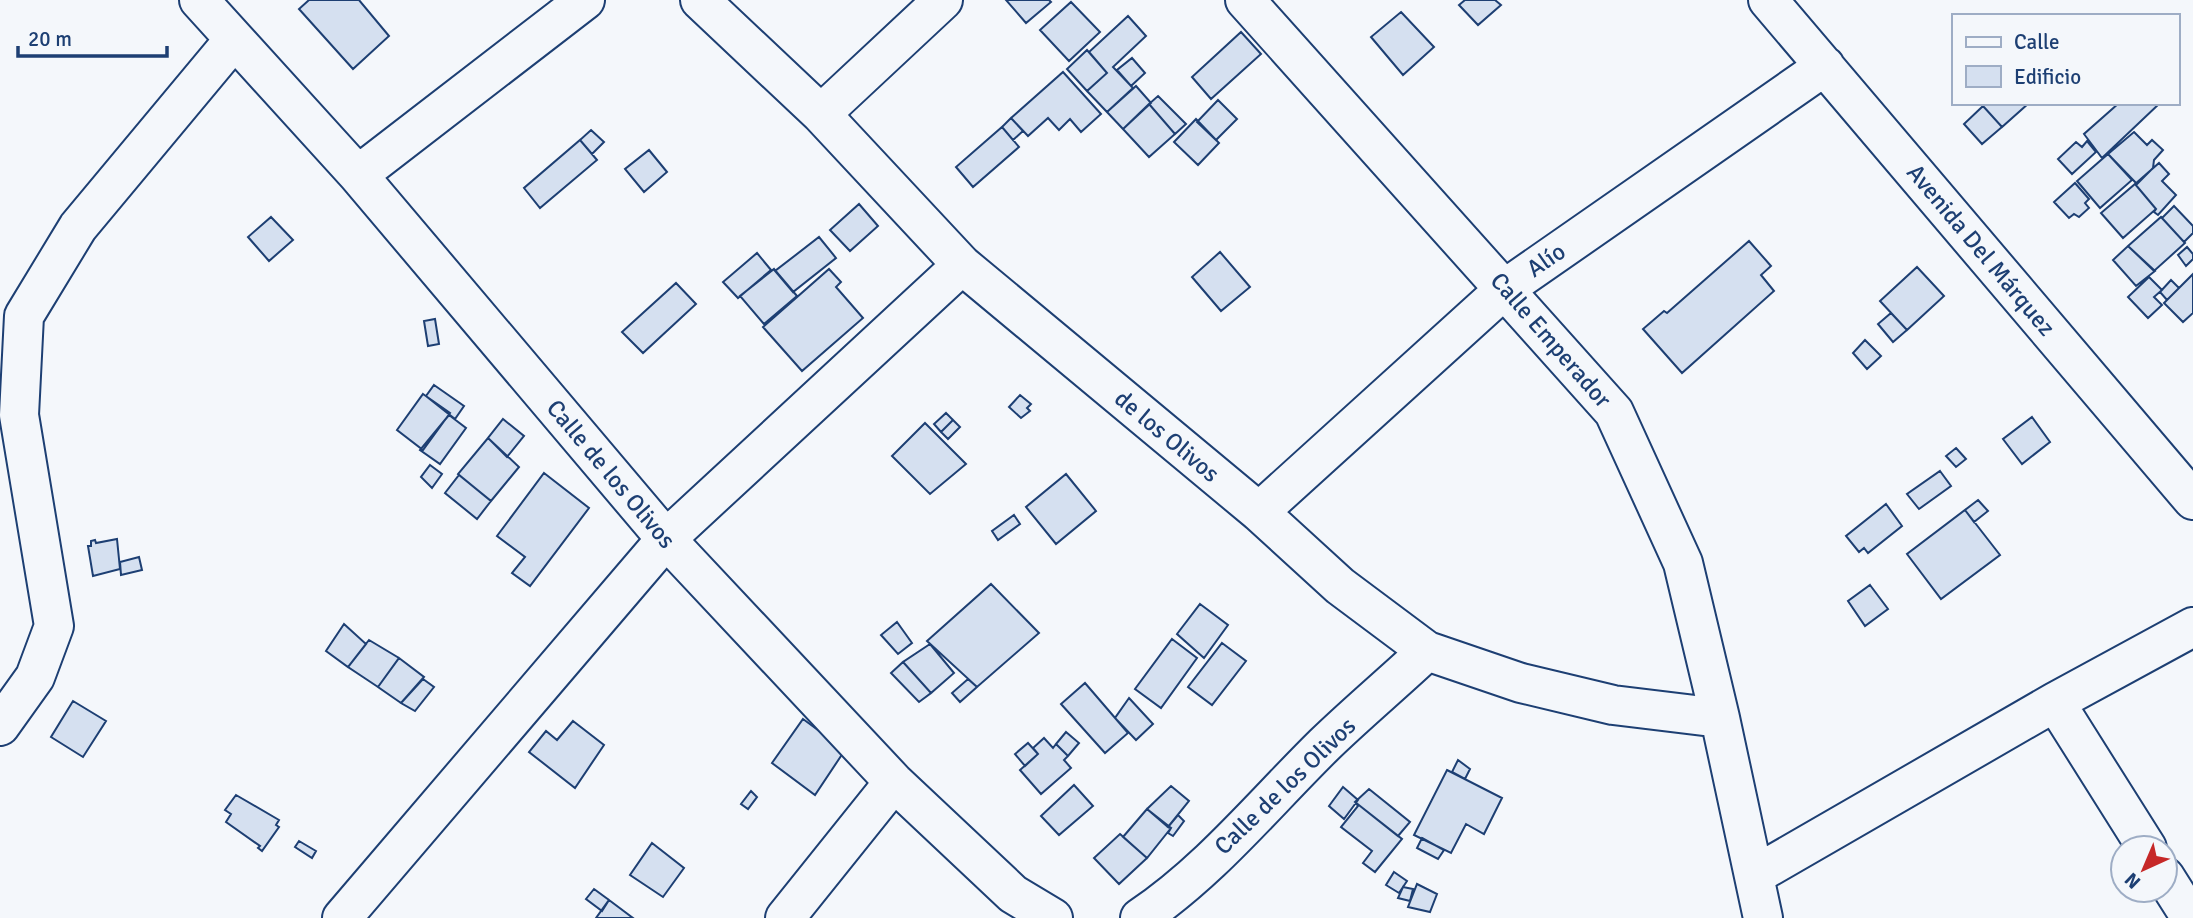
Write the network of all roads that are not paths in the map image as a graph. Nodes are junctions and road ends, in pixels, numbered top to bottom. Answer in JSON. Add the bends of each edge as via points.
{"nodes":[{"id":1,"x":199,"y":0,"type":"edge"},
{"id":2,"x":585,"y":0,"type":"edge"},
{"id":3,"x":700,"y":0,"type":"edge"},
{"id":4,"x":943,"y":0,"type":"edge"},
{"id":5,"x":1245,"y":0,"type":"edge"},
{"id":6,"x":1768,"y":0,"type":"edge"},
{"id":7,"x":233,"y":40,"type":"junction"},
{"id":8,"x":1825,"y":66,"type":"junction"},
{"id":9,"x":821,"y":114,"type":"junction"},
{"id":10,"x":358,"y":175,"type":"junction"},
{"id":11,"x":962,"y":265,"type":"junction"},
{"id":12,"x":1506,"y":288,"type":"junction"},
{"id":13,"x":2193,"y":500,"type":"edge"},
{"id":14,"x":1259,"y":512,"type":"junction"},
{"id":15,"x":666,"y":539,"type":"junction"},
{"id":16,"x":2193,"y":626,"type":"edge"},
{"id":17,"x":1427,"y":651,"type":"junction"},
{"id":18,"x":2055,"y":702,"type":"junction"},
{"id":19,"x":1720,"y":718,"type":"junction"},
{"id":20,"x":0,"y":726,"type":"edge"},
{"id":21,"x":894,"y":782,"type":"junction"},
{"id":22,"x":2138,"y":834,"type":"edge"},
{"id":23,"x":1755,"y":876,"type":"junction"},
{"id":24,"x":2179,"y":899,"type":"edge"},
{"id":25,"x":342,"y":918,"type":"edge"},
{"id":26,"x":785,"y":918,"type":"edge"},
{"id":27,"x":1053,"y":918,"type":"edge"},
{"id":28,"x":1140,"y":918,"type":"edge"},
{"id":29,"x":1763,"y":918,"type":"edge"},
{"id":30,"x":2191,"y":918,"type":"edge"}],
"edges":[{"from":1,"to":7,"type":"street","name":"Calle de los Olivos"},
{"from":2,"to":10,"type":"street"},
{"from":3,"to":9,"type":"street","name":"de los Olivos"},
{"from":4,"to":9,"type":"street"},
{"from":5,"to":12,"type":"street","name":"Calle Emperador"},
{"from":6,"to":8,"type":"street","name":"Avenida Del Márquez"},
{"from":7,"to":10,"type":"street","name":"Calle de los Olivos"},
{"from":7,"to":20,"type":"street","via":[[78,227],[24,316],[19,415],[54,626],[35,677]]},
{"from":8,"to":12,"type":"street","name":"Alío"},
{"from":8,"to":13,"type":"street","name":"Avenida Del Márquez"},
{"from":9,"to":11,"type":"street","name":"de los Olivos"},
{"from":10,"to":15,"type":"street","name":"Calle de los Olivos"},
{"from":11,"to":14,"type":"street","name":"de los Olivos"},
{"from":11,"to":15,"type":"street"},
{"from":12,"to":14,"type":"street","name":"Alío"},
{"from":12,"to":19,"type":"street","name":"Calle Emperador","via":[[1614,412],[1683,563]]},
{"from":14,"to":17,"type":"street","name":"de los Olivos","via":[[1340,586]]},
{"from":15,"to":21,"type":"street","name":"Calle de los Olivos"},
{"from":15,"to":25,"type":"street"},
{"from":16,"to":18,"type":"street"},
{"from":17,"to":19,"type":"street","name":"de los Olivos","via":[[1521,683],[1613,705]]},
{"from":17,"to":28,"type":"street","name":"Calle de los Olivos","via":[[1324,745],[1244,828]]},
{"from":18,"to":22,"type":"street"},
{"from":18,"to":23,"type":"street"},
{"from":19,"to":23,"type":"street","name":"Calle Emperador"},
{"from":21,"to":26,"type":"street"},
{"from":21,"to":27,"type":"street","name":"Calle de los Olivos","via":[[1013,894]]},
{"from":23,"to":29,"type":"street","name":"Calle Emperador"},
{"from":24,"to":30,"type":"street"}]}
